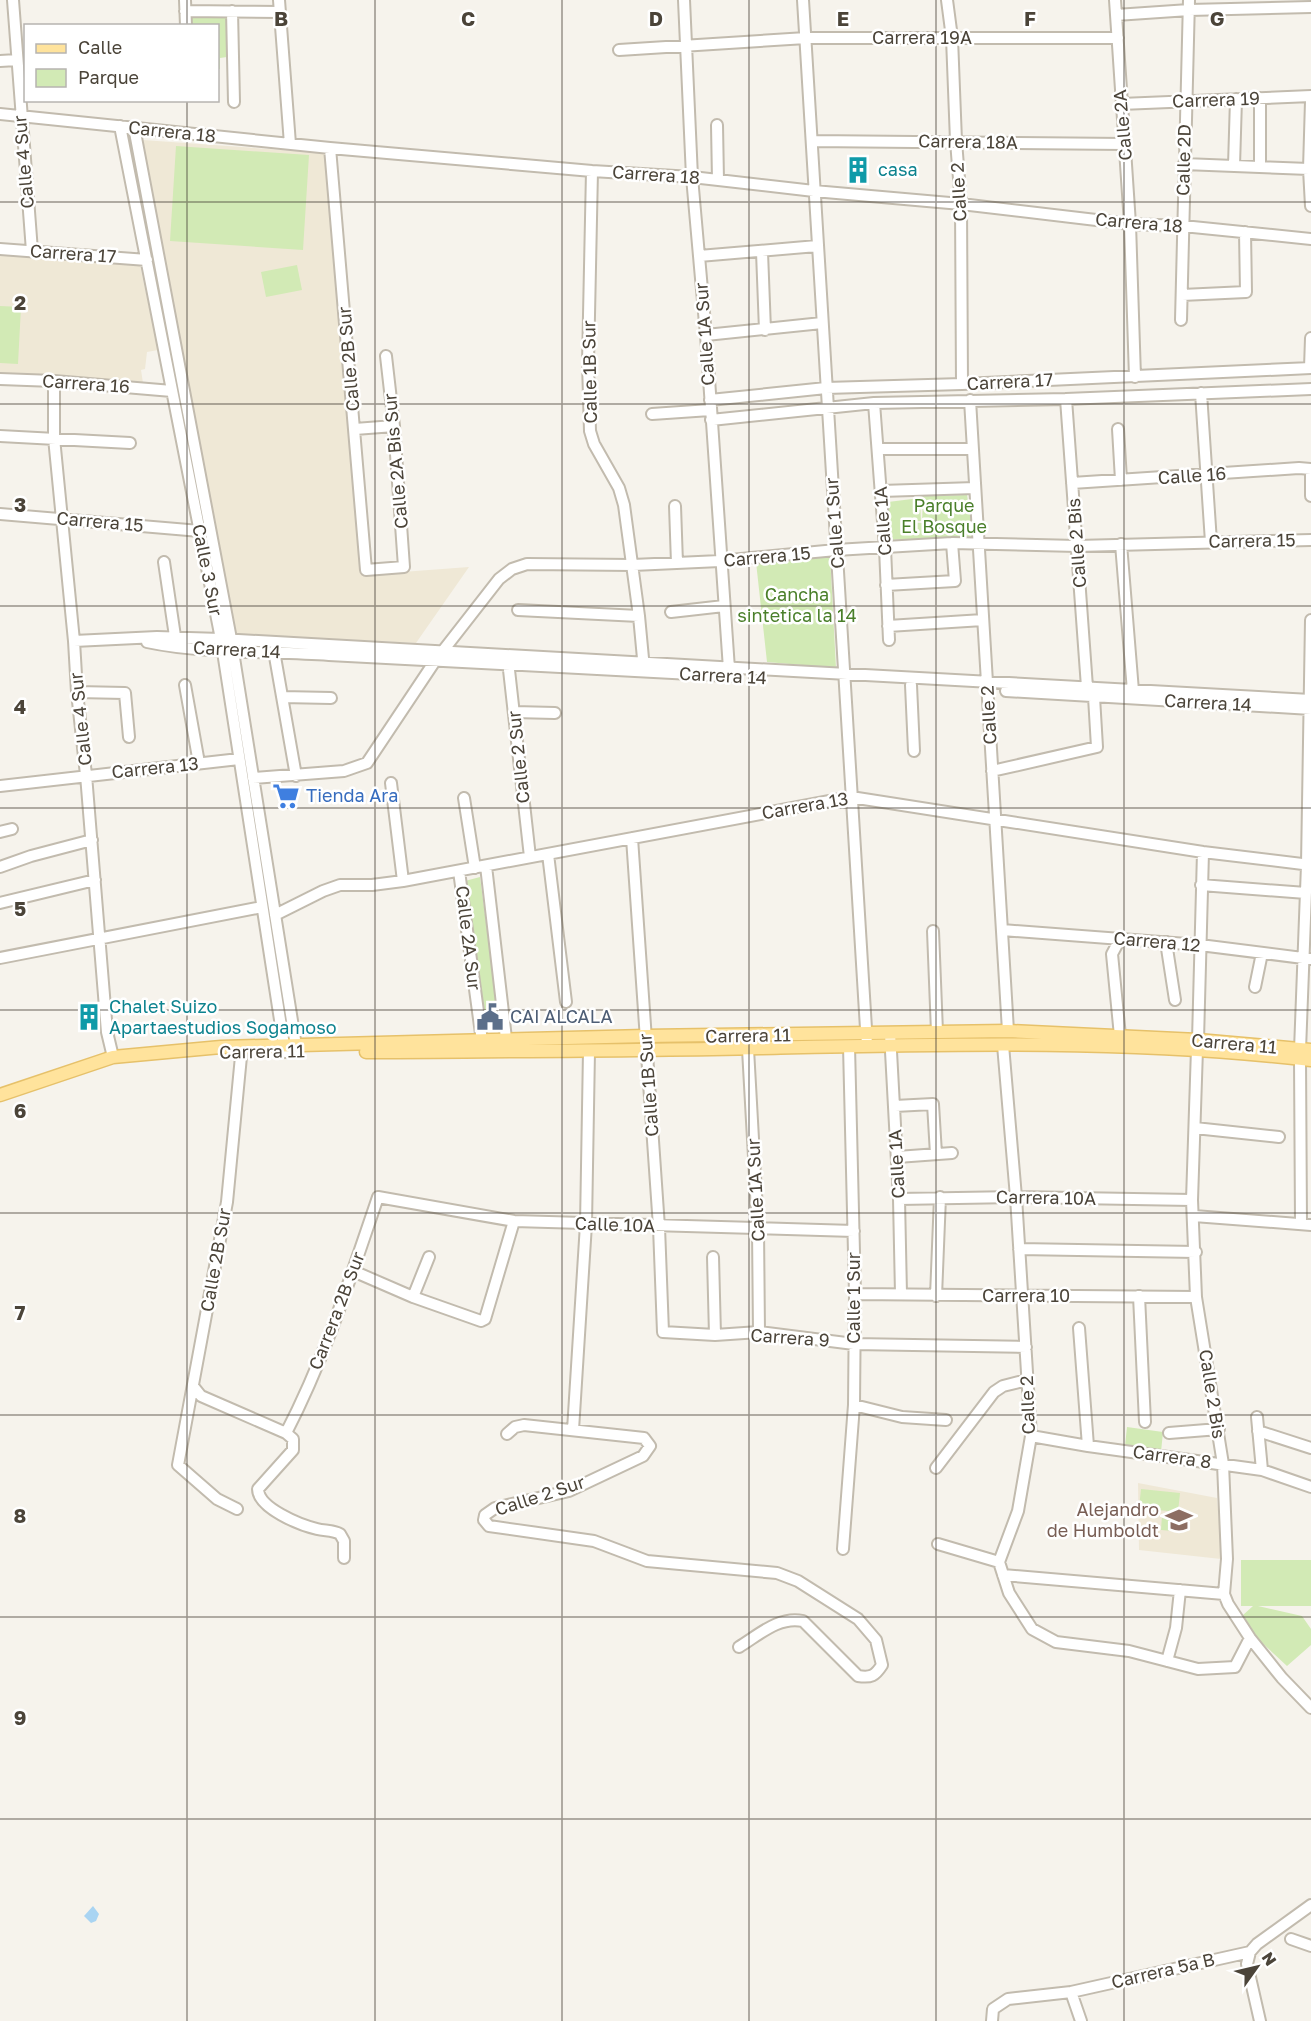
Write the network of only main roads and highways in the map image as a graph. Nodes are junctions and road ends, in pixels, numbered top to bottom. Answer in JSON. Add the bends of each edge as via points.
{"nodes":[{"id":1,"x":866,"y":1040,"type":"junction"},
{"id":2,"x":891,"y":1040,"type":"junction"},
{"id":3,"x":1198,"y":1045,"type":"junction"},
{"id":4,"x":507,"y":1046,"type":"junction"},
{"id":5,"x":291,"y":1049,"type":"junction"},
{"id":6,"x":1306,"y":1055,"type":"edge"},
{"id":7,"x":0,"y":1095,"type":"edge"}],
"edges":[{"from":1,"to":2,"type":"main road","name":"Carrera 11"},
{"from":1,"to":4,"type":"main road","name":"Carrera 11","via":[[645,1036]]},
{"from":1,"to":4,"type":"main road","name":"Carrera 11","via":[[849,1046],[589,1051]]},
{"from":2,"to":3,"type":"main road","name":"Carrera 11","via":[[1004,1045]]},
{"from":2,"to":3,"type":"main road","name":"Carrera 11","via":[[937,1032],[1008,1031],[1120,1036]]},
{"from":3,"to":6,"type":"main road","name":"Carrera 11"},
{"from":4,"to":5,"type":"main road","name":"Carrera 11"},
{"from":4,"to":5,"type":"main road","name":"Carrera 11","via":[[482,1041]]},
{"from":5,"to":7,"type":"main road","name":"Carrera 11","via":[[113,1057]]}]}
